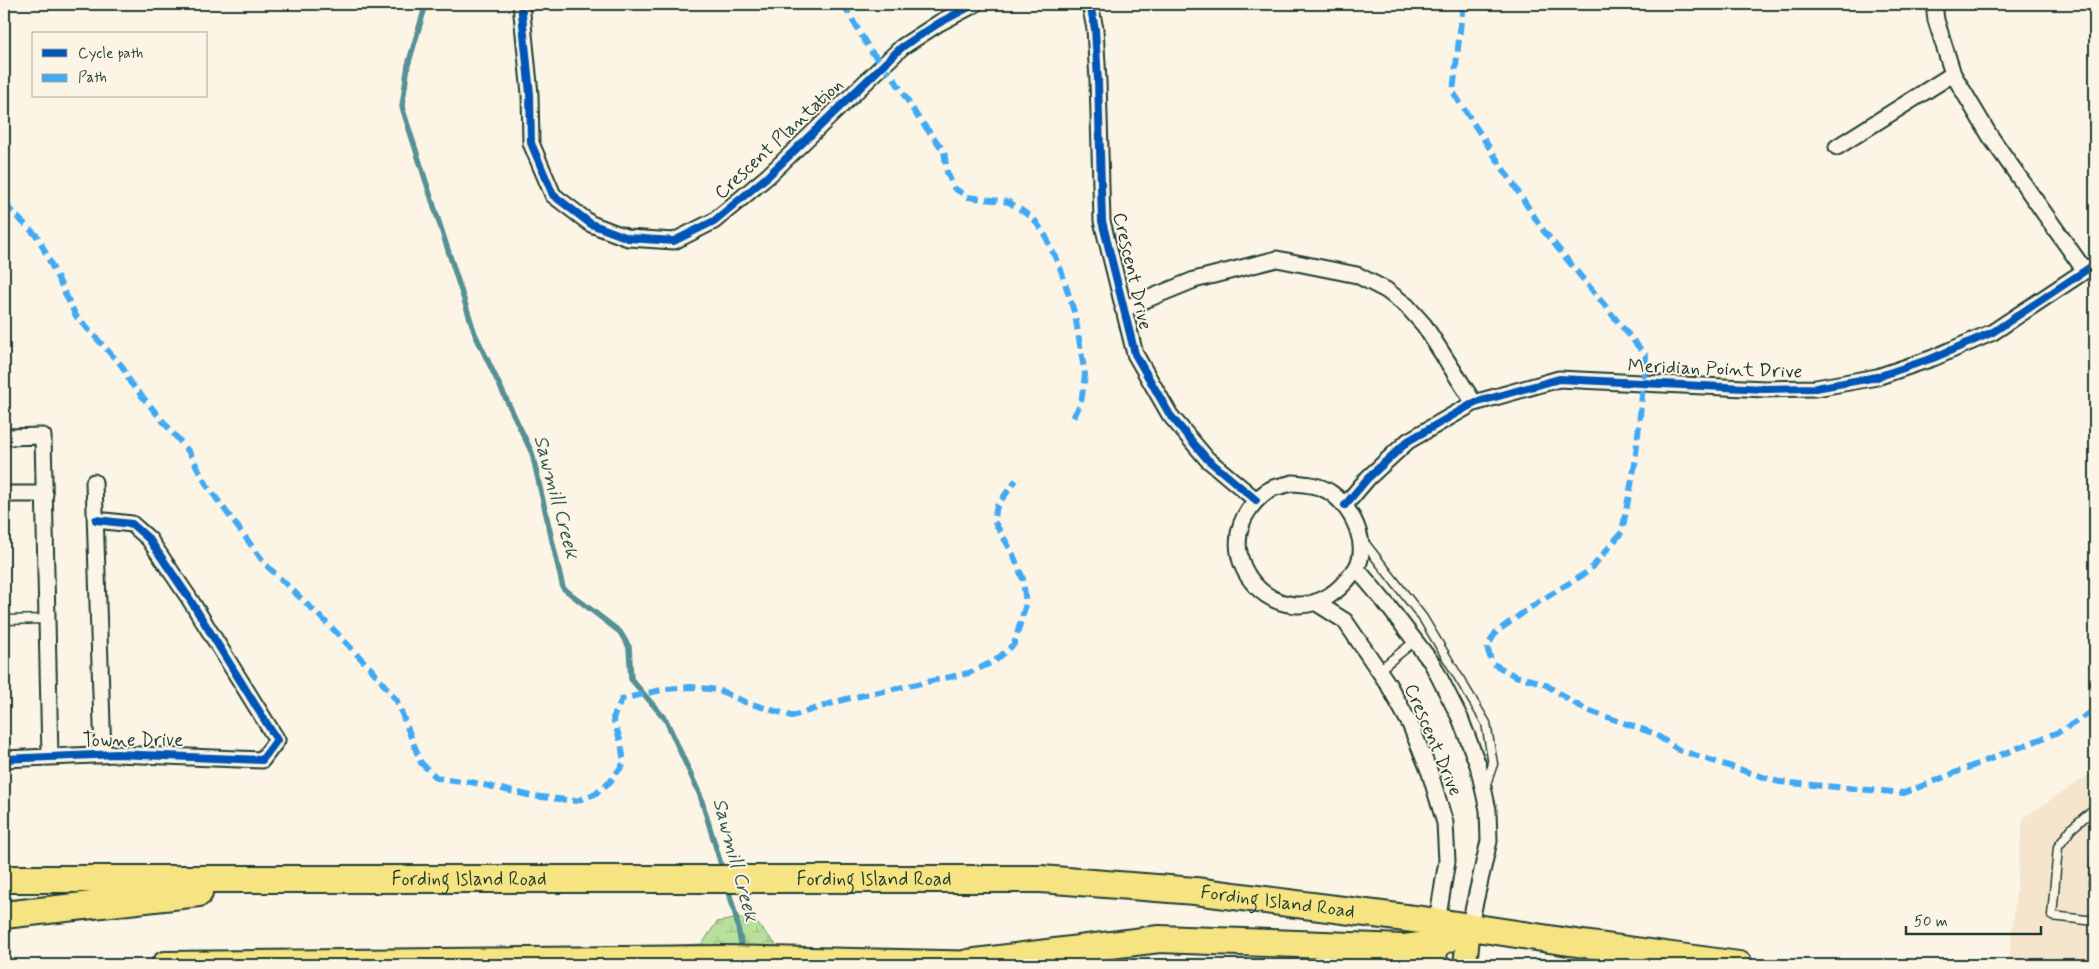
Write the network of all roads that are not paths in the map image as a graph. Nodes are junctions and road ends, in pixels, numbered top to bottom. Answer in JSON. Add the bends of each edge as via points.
{"nodes":[{"id":1,"x":521,"y":4,"type":"edge"},
{"id":2,"x":975,"y":4,"type":"edge"},
{"id":3,"x":1090,"y":4,"type":"edge"},
{"id":4,"x":1934,"y":4,"type":"edge"},
{"id":5,"x":1953,"y":74,"type":"junction"},
{"id":6,"x":1837,"y":148,"type":"dead end"},
{"id":7,"x":2090,"y":267,"type":"edge"},
{"id":8,"x":1123,"y":309,"type":"junction"},
{"id":9,"x":1474,"y":403,"type":"junction"},
{"id":10,"x":4,"y":437,"type":"edge"},
{"id":11,"x":94,"y":482,"type":"dead end"},
{"id":12,"x":4,"y":494,"type":"edge"},
{"id":13,"x":44,"y":494,"type":"junction"},
{"id":14,"x":1256,"y":500,"type":"junction"},
{"id":15,"x":1345,"y":505,"type":"junction"},
{"id":16,"x":96,"y":520,"type":"junction"},
{"id":17,"x":1360,"y":538,"type":"junction"},
{"id":18,"x":1357,"y":569,"type":"junction"},
{"id":19,"x":1315,"y":602,"type":"junction"},
{"id":20,"x":47,"y":618,"type":"junction"},
{"id":21,"x":4,"y":620,"type":"edge"},
{"id":22,"x":1415,"y":641,"type":"junction"},
{"id":23,"x":1379,"y":670,"type":"junction"},
{"id":24,"x":103,"y":755,"type":"junction"},
{"id":25,"x":50,"y":757,"type":"junction"},
{"id":26,"x":4,"y":759,"type":"edge"},
{"id":27,"x":1484,"y":791,"type":"junction"},
{"id":28,"x":2095,"y":808,"type":"edge"},
{"id":29,"x":4,"y":879,"type":"edge"},
{"id":30,"x":331,"y":879,"type":"junction"},
{"id":31,"x":4,"y":915,"type":"edge"},
{"id":32,"x":2095,"y":921,"type":"edge"},
{"id":33,"x":1469,"y":928,"type":"junction"},
{"id":34,"x":1436,"y":944,"type":"edge"},
{"id":35,"x":638,"y":962,"type":"edge"},
{"id":36,"x":956,"y":964,"type":"edge"},
{"id":37,"x":165,"y":965,"type":"edge"},
{"id":38,"x":986,"y":965,"type":"edge"},
{"id":39,"x":1465,"y":965,"type":"edge"},
{"id":40,"x":1739,"y":965,"type":"edge"}],
"edges":[{"from":1,"to":2,"type":"street","name":"Crescent Plantation","via":[[530,94],[531,143],[553,195],[591,224],[628,238],[674,241],[714,221],[768,176],[902,47]]},
{"from":3,"to":8,"type":"street","name":"Crescent Drive","via":[[1097,64],[1102,221]]},
{"from":4,"to":5,"type":"street"},
{"from":5,"to":6,"type":"street"},
{"from":5,"to":7,"type":"street","via":[[1990,136]]},
{"from":7,"to":9,"type":"street","name":"Meridian Point Drive","via":[[1992,332],[1933,358],[1877,377],[1816,388],[1765,389],[1559,379]]},
{"from":8,"to":9,"type":"street","via":[[1194,280],[1277,259],[1357,275],[1386,290],[1407,306],[1424,325]]},
{"from":8,"to":14,"type":"street","name":"Crescent Drive","via":[[1135,354],[1170,415],[1206,459]]},
{"from":9,"to":15,"type":"street","name":"Meridian Point Drive","via":[[1408,441],[1368,478]]},
{"from":10,"to":13,"type":"street","via":[[43,436]]},
{"from":11,"to":16,"type":"street"},
{"from":12,"to":13,"type":"street"},
{"from":13,"to":20,"type":"street"},
{"from":14,"to":15,"type":"street","via":[[1272,489],[1292,483],[1312,484],[1330,492]]},
{"from":14,"to":19,"type":"street","via":[[1244,516],[1238,536],[1238,556],[1245,574],[1258,590],[1276,600],[1295,604]]},
{"from":15,"to":17,"type":"street"},
{"from":16,"to":24,"type":"street"},
{"from":16,"to":24,"type":"street","name":"Towne Drive","via":[[132,524],[150,539],[277,740],[262,760]]},
{"from":17,"to":18,"type":"street"},
{"from":17,"to":27,"type":"lane","via":[[1424,618],[1486,723],[1493,764]]},
{"from":18,"to":19,"type":"street","via":[[1335,591]]},
{"from":18,"to":22,"type":"street","name":"Crescent Drive"},
{"from":19,"to":23,"type":"street","name":"Crescent Drive","via":[[1345,621]]},
{"from":20,"to":21,"type":"lane"},
{"from":20,"to":25,"type":"street"},
{"from":22,"to":23,"type":"lane"},
{"from":22,"to":27,"type":"street","name":"Crescent Drive","via":[[1432,663],[1460,718]]},
{"from":23,"to":34,"type":"street","name":"Crescent Drive","via":[[1410,724],[1430,773],[1445,823],[1448,861]]},
{"from":24,"to":25,"type":"street","name":"Towne Drive"},
{"from":25,"to":26,"type":"street","name":"Towne Drive"},
{"from":27,"to":33,"type":"street","name":"Crescent Drive","via":[[1490,841]]},
{"from":28,"to":32,"type":"lane","via":[[2072,828],[2058,848],[2052,916]]},
{"from":29,"to":30,"type":"highway","name":"Fording Island Road"},
{"from":30,"to":31,"type":"highway"},
{"from":30,"to":34,"type":"highway","name":"Fording Island Road","via":[[1041,879],[1195,891]]},
{"from":33,"to":34,"type":"highway","name":"Fording Island Road"},
{"from":33,"to":39,"type":"main road"},
{"from":33,"to":40,"type":"highway","name":"Fording Island Road"},
{"from":34,"to":36,"type":"highway","via":[[1404,948],[1159,938]]},
{"from":35,"to":36,"type":"highway","via":[[722,959]]},
{"from":35,"to":37,"type":"highway"},
{"from":36,"to":38,"type":"highway"}]}
